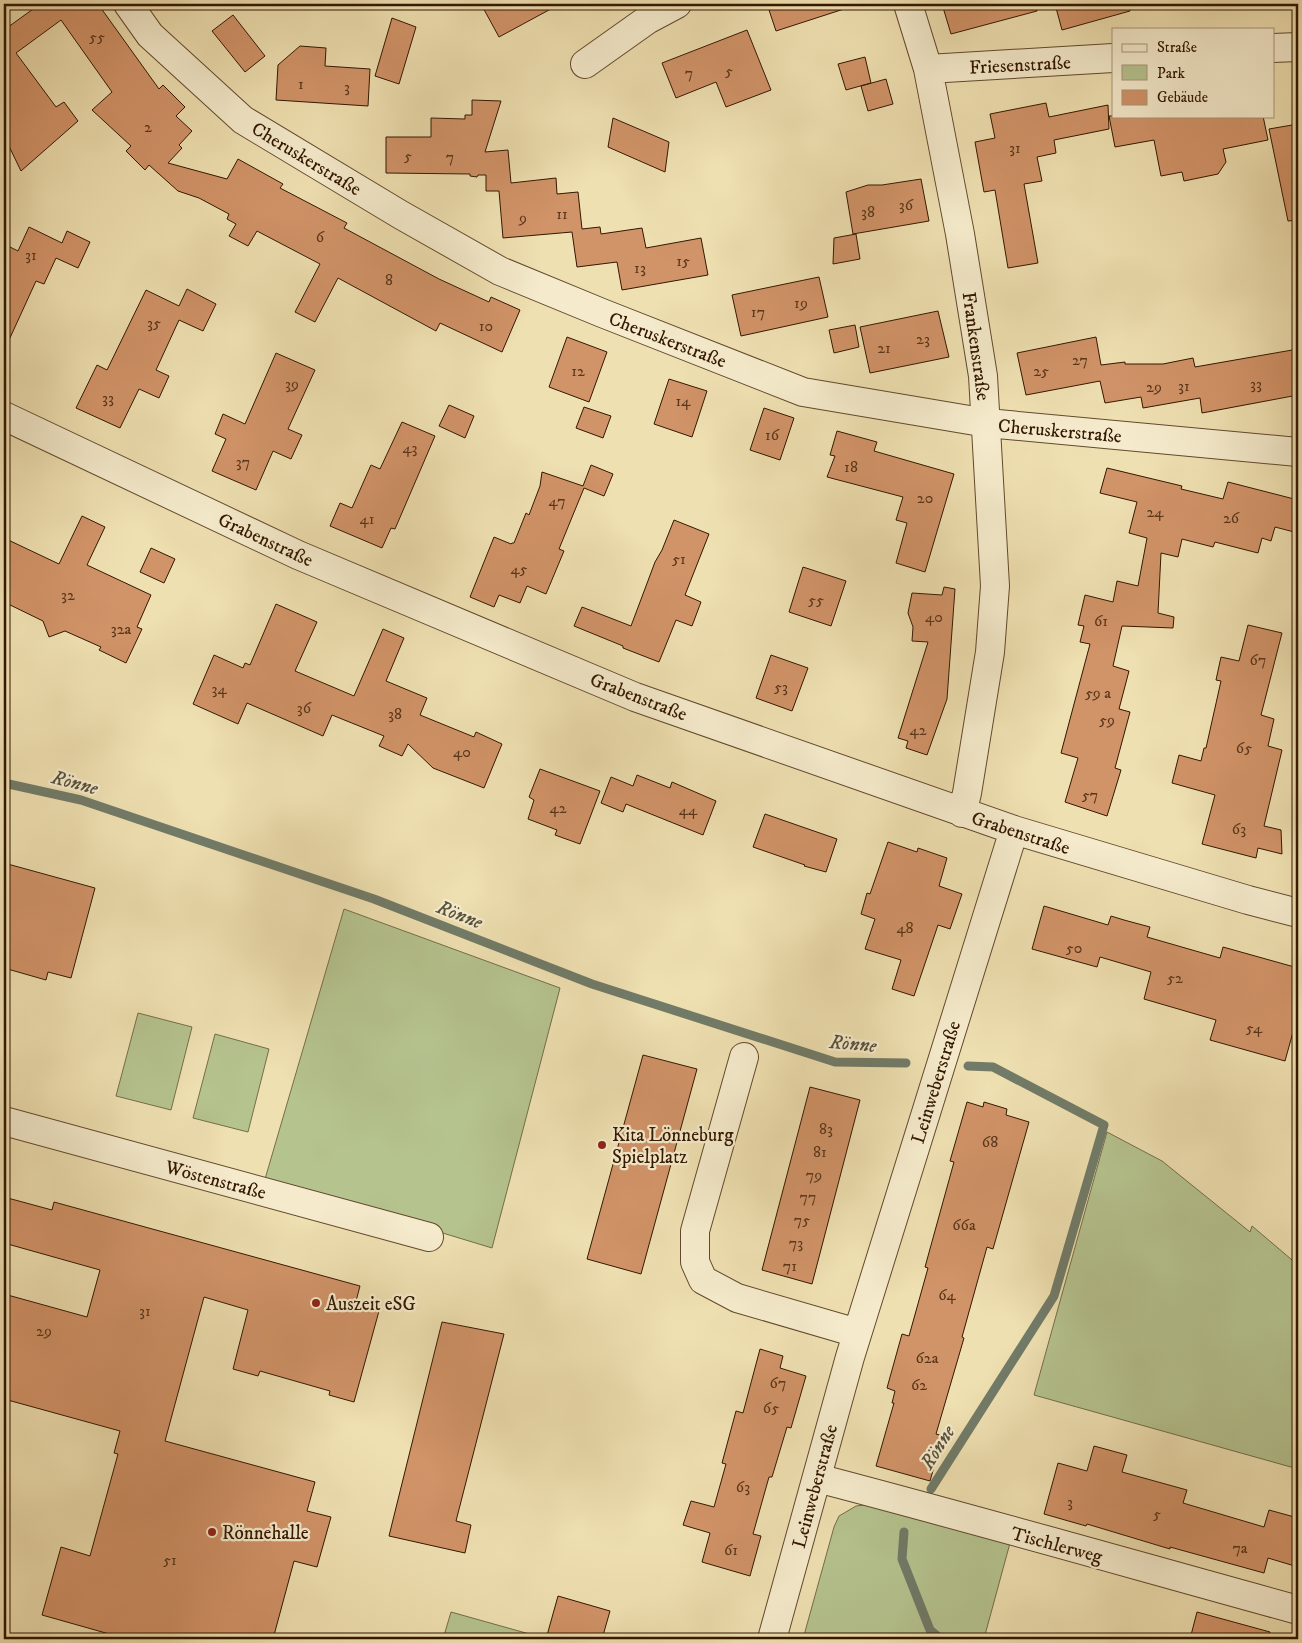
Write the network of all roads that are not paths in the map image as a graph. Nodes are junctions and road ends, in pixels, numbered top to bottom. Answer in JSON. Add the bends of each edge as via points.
{"nodes":[{"id":1,"x":128,"y":4,"type":"edge"},
{"id":2,"x":677,"y":4,"type":"edge"},
{"id":3,"x":908,"y":4,"type":"edge"},
{"id":4,"x":1298,"y":46,"type":"edge"},
{"id":5,"x":1274,"y":48,"type":"edge"},
{"id":6,"x":1112,"y":58,"type":"edge"},
{"id":7,"x":585,"y":64,"type":"dead end"},
{"id":8,"x":928,"y":69,"type":"junction"},
{"id":9,"x":4,"y":416,"type":"edge"},
{"id":10,"x":987,"y":423,"type":"junction"},
{"id":11,"x":1298,"y":452,"type":"edge"},
{"id":12,"x":962,"y":813,"type":"junction"},
{"id":13,"x":1014,"y":830,"type":"junction"},
{"id":14,"x":1298,"y":913,"type":"edge"},
{"id":15,"x":744,"y":1057,"type":"dead end"},
{"id":16,"x":4,"y":1121,"type":"edge"},
{"id":17,"x":428,"y":1237,"type":"dead end"},
{"id":18,"x":857,"y":1333,"type":"junction"},
{"id":19,"x":817,"y":1478,"type":"junction"},
{"id":20,"x":1298,"y":1610,"type":"edge"},
{"id":21,"x":772,"y":1639,"type":"edge"}],
"edges":[{"from":1,"to":10,"type":"street","name":"Cheruskerstraße","via":[[150,35],[243,120],[500,271],[803,392]]},
{"from":2,"to":7,"type":"street","via":[[647,20]]},
{"from":3,"to":8,"type":"street","name":"Frankenstraße"},
{"from":4,"to":5,"type":"street"},
{"from":6,"to":8,"type":"street","name":"Friesenstraße"},
{"from":8,"to":10,"type":"street","name":"Frankenstraße","via":[[960,234],[983,376]]},
{"from":9,"to":12,"type":"street","name":"Grabenstraße","via":[[298,555],[635,697]]},
{"from":10,"to":11,"type":"street","name":"Cheruskerstraße"},
{"from":10,"to":12,"type":"street","name":"Frankenstraße","via":[[995,586],[990,652]]},
{"from":12,"to":13,"type":"street","name":"Grabenstraße"},
{"from":13,"to":14,"type":"street","name":"Grabenstraße"},
{"from":13,"to":18,"type":"street","name":"Leinweberstraße"},
{"from":15,"to":18,"type":"street","via":[[695,1232],[695,1262],[703,1280],[737,1298]]},
{"from":16,"to":17,"type":"street","name":"Wöstenstraße"},
{"from":18,"to":19,"type":"street","name":"Leinweberstraße"},
{"from":19,"to":20,"type":"street","name":"Tischlerweg"},
{"from":19,"to":21,"type":"street","name":"Leinweberstraße"}]}
